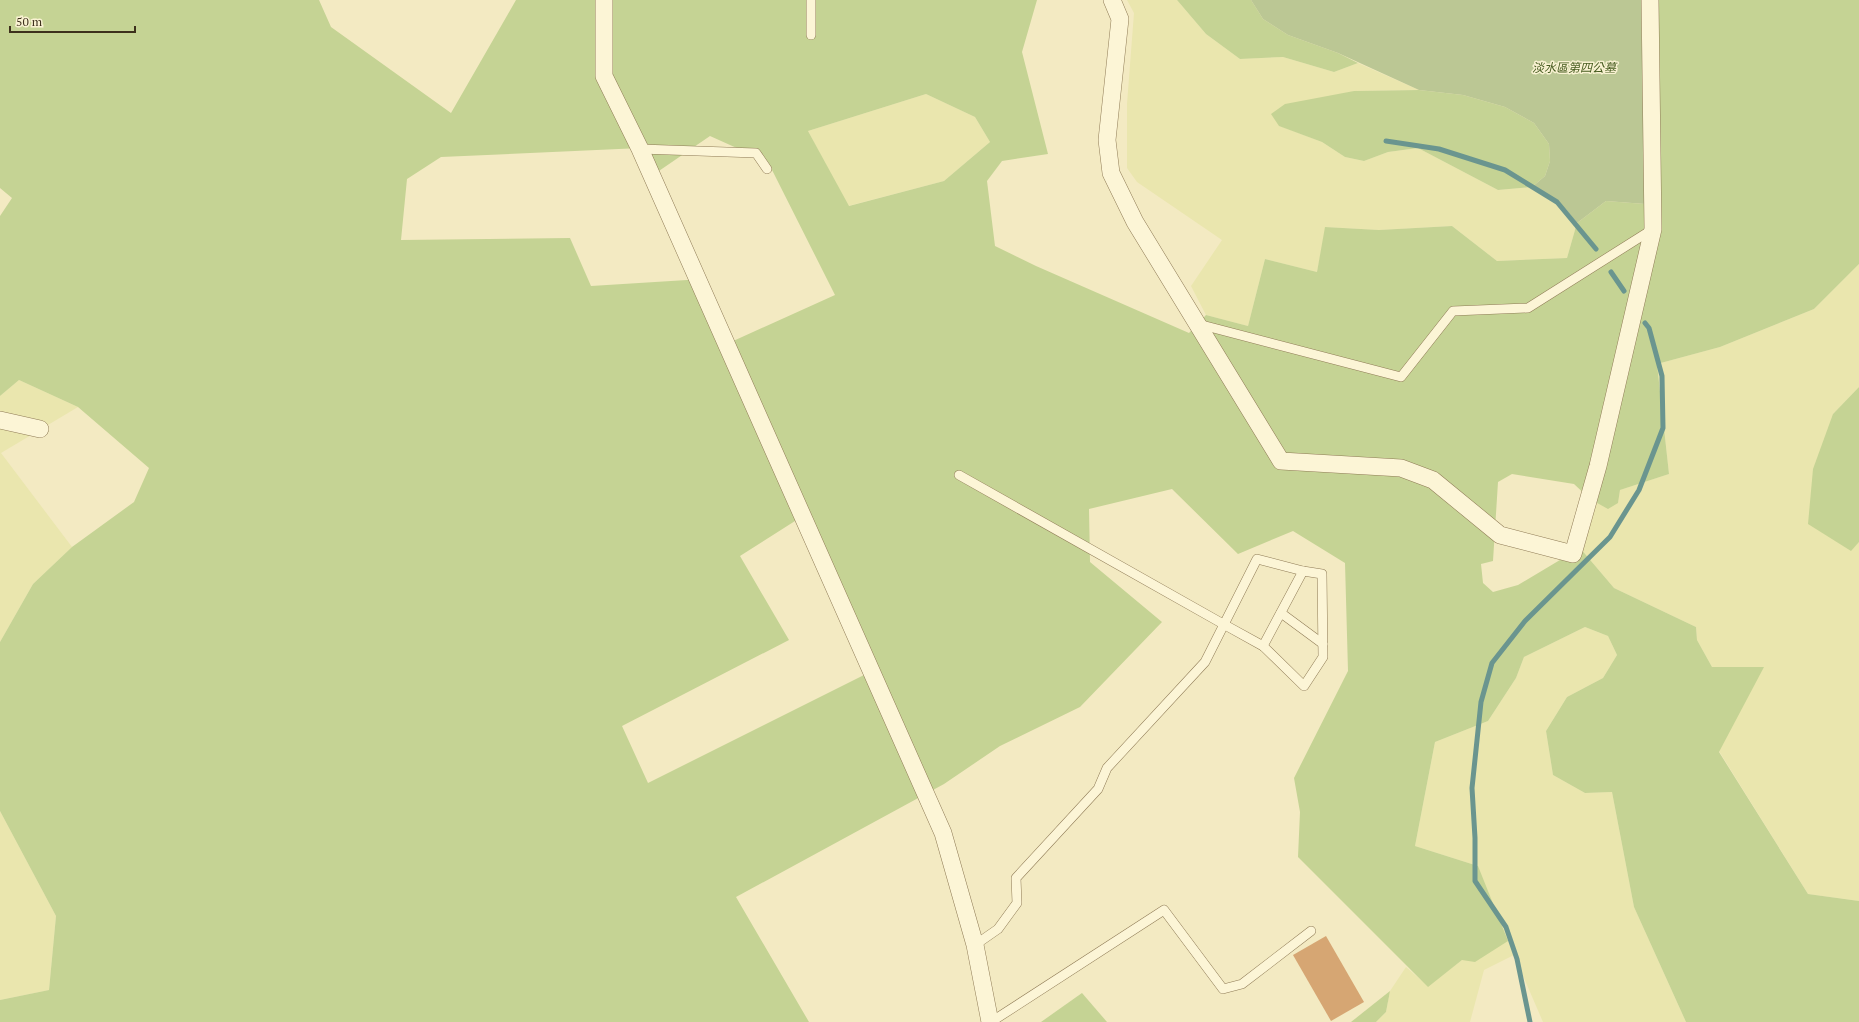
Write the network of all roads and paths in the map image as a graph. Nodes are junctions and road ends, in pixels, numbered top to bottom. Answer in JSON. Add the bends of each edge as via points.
{"nodes":[{"id":1,"x":604,"y":0,"type":"edge"},
{"id":2,"x":811,"y":0,"type":"edge"},
{"id":3,"x":1112,"y":0,"type":"edge"},
{"id":4,"x":1650,"y":0,"type":"edge"},
{"id":5,"x":811,"y":35,"type":"dead end"},
{"id":6,"x":640,"y":149,"type":"junction"},
{"id":7,"x":767,"y":169,"type":"dead end"},
{"id":8,"x":1653,"y":229,"type":"junction"},
{"id":9,"x":1198,"y":324,"type":"junction"},
{"id":10,"x":0,"y":420,"type":"edge"},
{"id":11,"x":40,"y":429,"type":"dead end"},
{"id":12,"x":959,"y":475,"type":"dead end"},
{"id":13,"x":1303,"y":571,"type":"junction"},
{"id":14,"x":1281,"y":613,"type":"junction"},
{"id":15,"x":1225,"y":625,"type":"junction"},
{"id":16,"x":1323,"y":644,"type":"junction"},
{"id":17,"x":1263,"y":646,"type":"junction"},
{"id":18,"x":1311,"y":931,"type":"dead end"},
{"id":19,"x":975,"y":945,"type":"junction"},
{"id":20,"x":990,"y":1022,"type":"edge"}],
"edges":[{"from":1,"to":6,"type":"street","via":[[604,76]]},
{"from":2,"to":5,"type":"lane"},
{"from":3,"to":9,"type":"street","via":[[1120,19],[1107,140],[1111,173],[1135,222]]},
{"from":4,"to":8,"type":"street"},
{"from":6,"to":7,"type":"lane","via":[[756,153]]},
{"from":6,"to":19,"type":"street","via":[[943,833]]},
{"from":8,"to":9,"type":"lane","via":[[1528,308],[1453,311],[1401,377]]},
{"from":8,"to":9,"type":"street","via":[[1598,466],[1573,554],[1500,535],[1433,480],[1401,468],[1281,461]]},
{"from":10,"to":11,"type":"street"},
{"from":12,"to":15,"type":"lane"},
{"from":13,"to":14,"type":"lane"},
{"from":13,"to":15,"type":"lane","via":[[1257,560]]},
{"from":13,"to":16,"type":"lane","via":[[1322,574]]},
{"from":14,"to":16,"type":"lane"},
{"from":14,"to":17,"type":"lane"},
{"from":15,"to":17,"type":"lane"},
{"from":15,"to":19,"type":"lane","via":[[1205,662],[1107,768],[1098,789],[1016,878],[1017,903],[998,929]]},
{"from":16,"to":17,"type":"lane","via":[[1323,657],[1304,686]]},
{"from":18,"to":20,"type":"lane","via":[[1242,984],[1222,989],[1164,910]]},
{"from":19,"to":20,"type":"street"}]}
